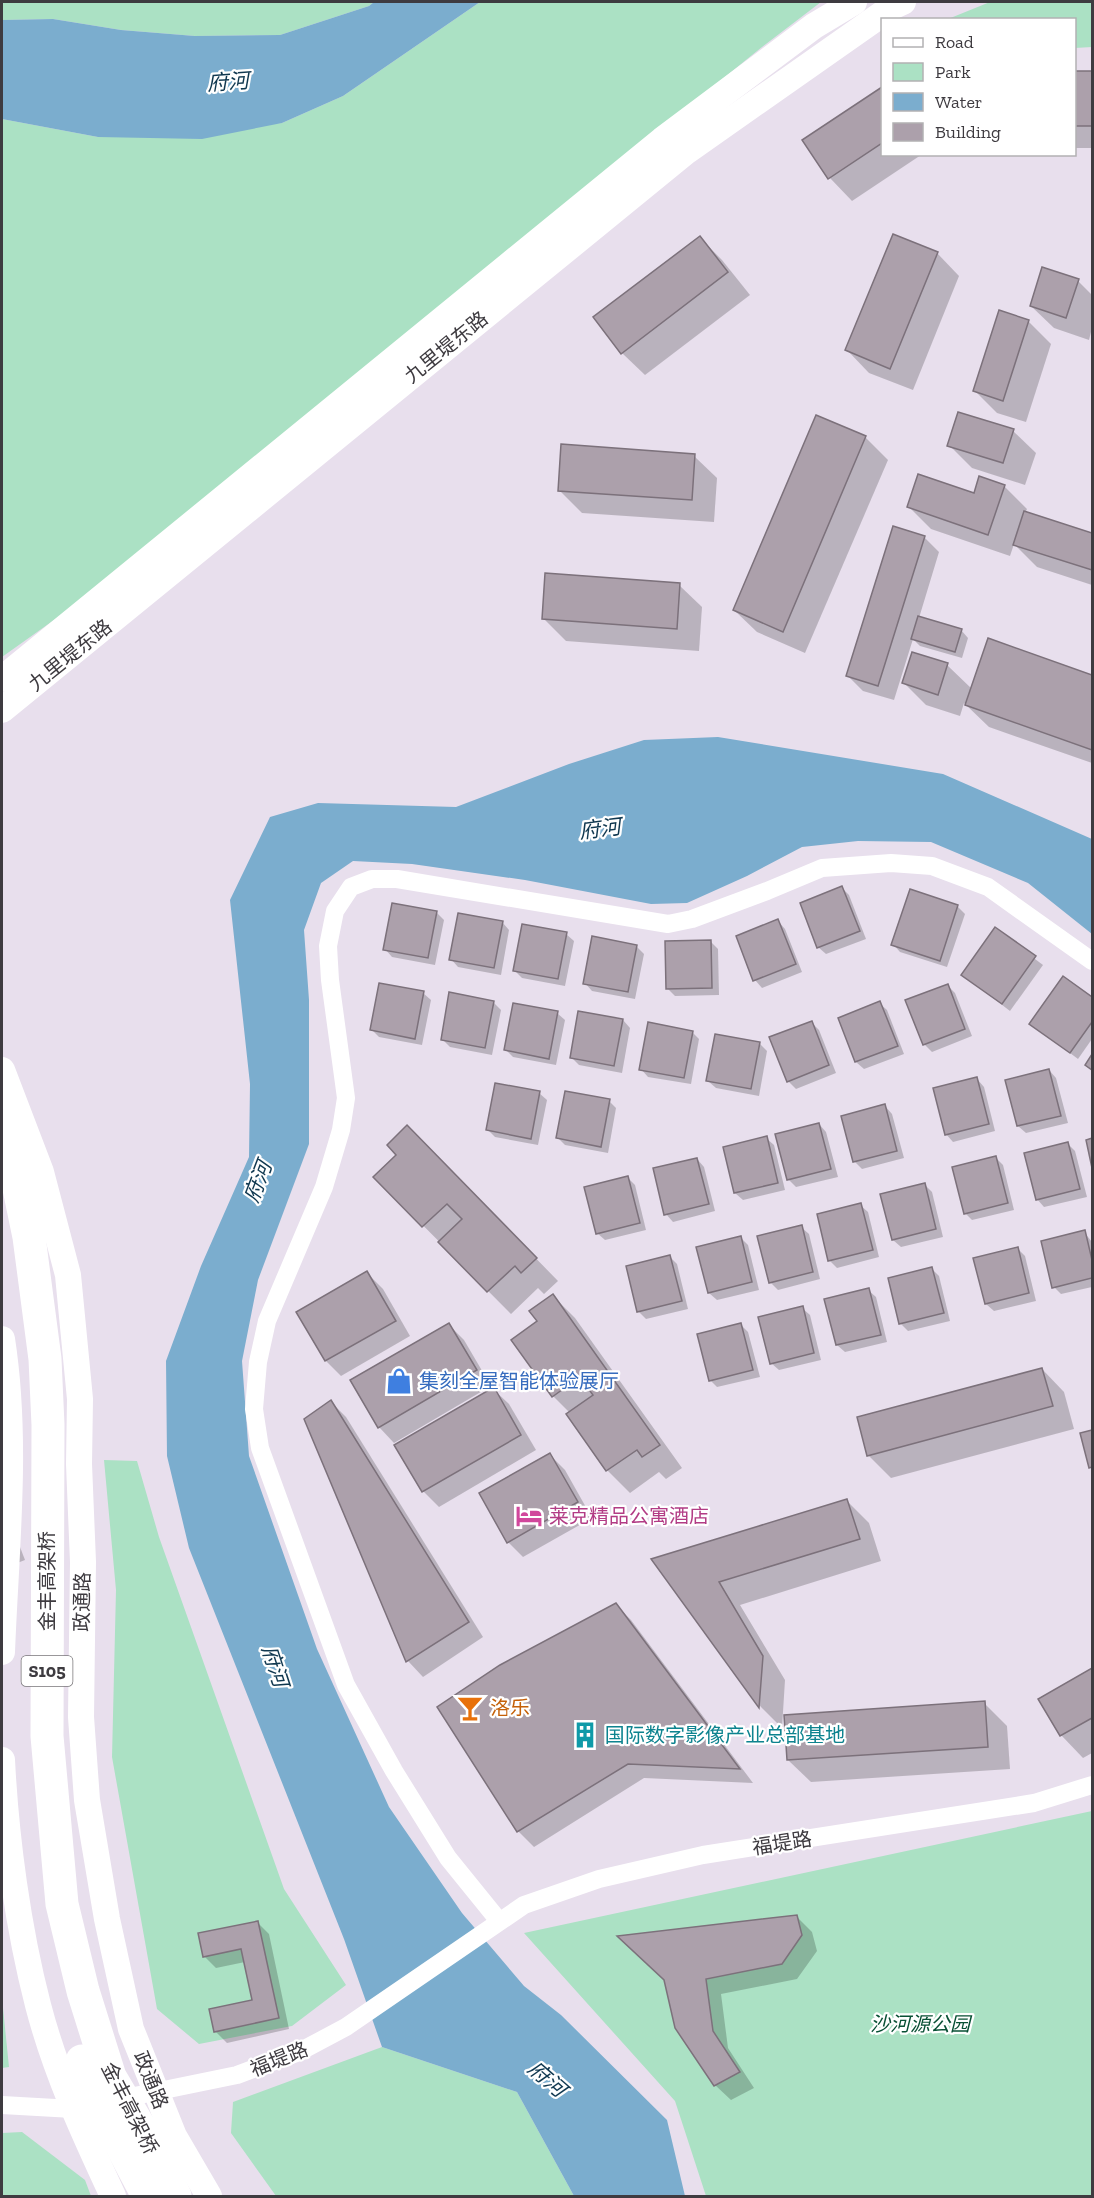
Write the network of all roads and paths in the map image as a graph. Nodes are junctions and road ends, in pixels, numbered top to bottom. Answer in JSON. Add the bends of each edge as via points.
{"nodes":[{"id":1,"x":854,"y":2,"type":"edge"},
{"id":2,"x":903,"y":2,"type":"edge"},
{"id":3,"x":2,"y":679,"type":"edge"},
{"id":4,"x":2,"y":710,"type":"edge"},
{"id":5,"x":1092,"y":961,"type":"edge"},
{"id":6,"x":2,"y":1070,"type":"edge"},
{"id":7,"x":2,"y":1126,"type":"edge"},
{"id":8,"x":2,"y":1197,"type":"edge"},
{"id":9,"x":2,"y":1339,"type":"edge"},
{"id":10,"x":2,"y":1653,"type":"edge"},
{"id":11,"x":2,"y":1760,"type":"edge"},
{"id":12,"x":1092,"y":1785,"type":"edge"},
{"id":13,"x":499,"y":1921,"type":"junction"},
{"id":14,"x":156,"y":2091,"type":"junction"},
{"id":15,"x":2,"y":2105,"type":"edge"},
{"id":16,"x":73,"y":2109,"type":"junction"},
{"id":17,"x":113,"y":2196,"type":"edge"},
{"id":18,"x":148,"y":2196,"type":"edge"},
{"id":19,"x":175,"y":2196,"type":"edge"},
{"id":20,"x":209,"y":2196,"type":"edge"}],
"edges":[{"from":1,"to":3,"type":"main road","via":[[814,26],[662,140]]},
{"from":2,"to":4,"type":"main road","name":"九里堤东路","via":[[687,151]]},
{"from":5,"to":13,"type":"street","via":[[988,887],[932,866],[891,863],[822,868],[692,919],[668,924],[397,879],[372,879],[351,887],[335,911],[328,946],[346,1098],[324,1186],[267,1321],[254,1409],[260,1448],[346,1685],[448,1858]]},
{"from":6,"to":14,"type":"main road","name":"政通路","number":"S105","via":[[41,1172],[68,1275],[80,1399],[81,1717],[87,1800],[118,1979],[131,2029]]},
{"from":7,"to":19,"type":"highway","name":"金丰高架桥","number":"S105","via":[[29,1237],[45,1359],[47,1736],[62,1904],[83,1991],[110,2077]]},
{"from":8,"to":18,"type":"highway","name":"金丰高架桥","number":"S105","via":[[30,1379],[29,1722],[34,1831],[48,1929],[82,2064]]},
{"from":9,"to":10,"type":"main road","via":[[10,1439]]},
{"from":11,"to":16,"type":"main road","via":[[4,1799],[38,2005]]},
{"from":12,"to":13,"type":"street","name":"福堤路","via":[[1034,1803],[703,1855],[599,1880],[524,1905]]},
{"from":13,"to":14,"type":"street","name":"福堤路","via":[[346,2027],[299,2052],[237,2075]]},
{"from":14,"to":16,"type":"street","name":"福堤路"},
{"from":14,"to":20,"type":"main road","name":"政通路","number":"S105","via":[[174,2136]]},
{"from":15,"to":16,"type":"street","name":"福堤路"},
{"from":16,"to":17,"type":"main road"}]}
